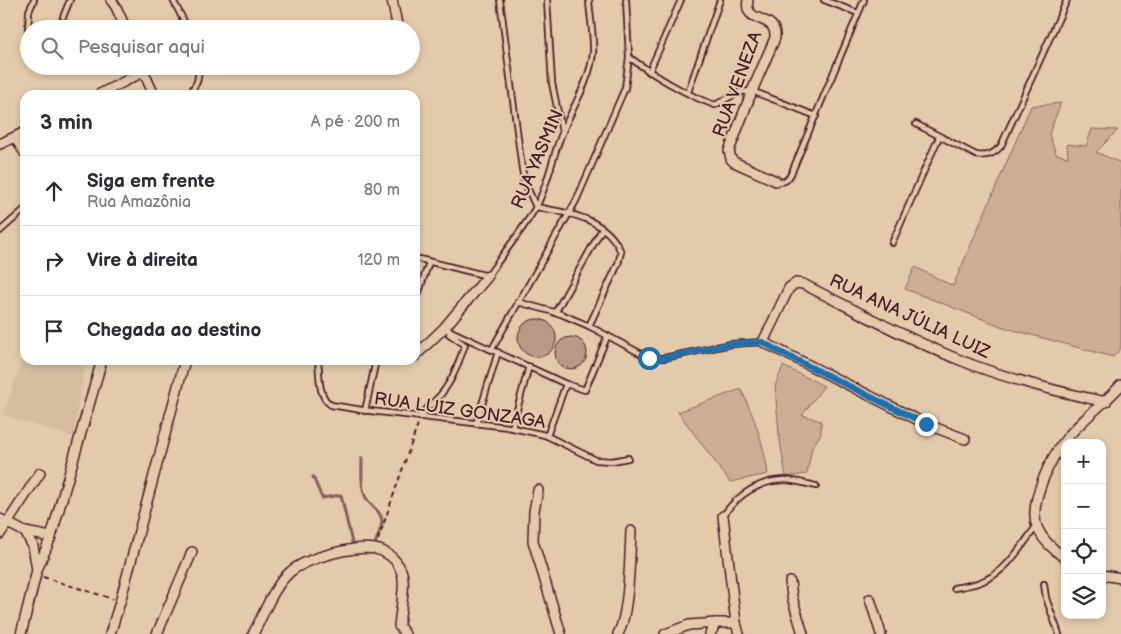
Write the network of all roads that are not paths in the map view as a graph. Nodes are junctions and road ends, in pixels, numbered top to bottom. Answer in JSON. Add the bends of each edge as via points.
{"nodes":[{"id":1,"x":34,"y":0,"type":"edge"},
{"id":2,"x":70,"y":0,"type":"edge"},
{"id":3,"x":173,"y":0,"type":"edge"},
{"id":4,"x":392,"y":0,"type":"edge"},
{"id":5,"x":500,"y":0,"type":"edge"},
{"id":6,"x":547,"y":0,"type":"edge"},
{"id":7,"x":589,"y":0,"type":"edge"},
{"id":8,"x":626,"y":0,"type":"edge"},
{"id":9,"x":681,"y":0,"type":"edge"},
{"id":10,"x":720,"y":0,"type":"edge"},
{"id":11,"x":748,"y":0,"type":"edge"},
{"id":12,"x":824,"y":0,"type":"edge"},
{"id":13,"x":864,"y":0,"type":"edge"},
{"id":14,"x":1068,"y":0,"type":"edge"},
{"id":15,"x":111,"y":1,"type":"edge"},
{"id":16,"x":858,"y":13,"type":"junction"},
{"id":17,"x":63,"y":17,"type":"dead end"},
{"id":18,"x":29,"y":20,"type":"edge"},
{"id":19,"x":121,"y":20,"type":"edge"},
{"id":20,"x":183,"y":20,"type":"edge"},
{"id":21,"x":396,"y":20,"type":"edge"},
{"id":22,"x":630,"y":57,"type":"junction"},
{"id":23,"x":649,"y":72,"type":"junction"},
{"id":24,"x":132,"y":75,"type":"edge"},
{"id":25,"x":145,"y":75,"type":"edge"},
{"id":26,"x":198,"y":75,"type":"edge"},
{"id":27,"x":106,"y":90,"type":"edge"},
{"id":28,"x":152,"y":90,"type":"edge"},
{"id":29,"x":192,"y":90,"type":"edge"},
{"id":30,"x":752,"y":91,"type":"junction"},
{"id":31,"x":688,"y":92,"type":"junction"},
{"id":32,"x":816,"y":116,"type":"junction"},
{"id":33,"x":916,"y":124,"type":"dead end"},
{"id":34,"x":562,"y":132,"type":"junction"},
{"id":35,"x":20,"y":134,"type":"edge"},
{"id":36,"x":15,"y":137,"type":"junction"},
{"id":37,"x":939,"y":137,"type":"junction"},
{"id":38,"x":0,"y":144,"type":"edge"},
{"id":39,"x":20,"y":145,"type":"edge"},
{"id":40,"x":776,"y":181,"type":"joint"},
{"id":41,"x":536,"y":207,"type":"junction"},
{"id":42,"x":569,"y":213,"type":"junction"},
{"id":43,"x":20,"y":214,"type":"edge"},
{"id":44,"x":602,"y":229,"type":"junction"},
{"id":45,"x":0,"y":231,"type":"edge"},
{"id":46,"x":892,"y":244,"type":"dead end"},
{"id":47,"x":420,"y":259,"type":"edge"},
{"id":48,"x":429,"y":262,"type":"junction"},
{"id":49,"x":488,"y":276,"type":"junction"},
{"id":50,"x":420,"y":289,"type":"edge"},
{"id":51,"x":518,"y":302,"type":"junction"},
{"id":52,"x":555,"y":313,"type":"junction"},
{"id":53,"x":588,"y":326,"type":"junction"},
{"id":54,"x":448,"y":330,"type":"junction"},
{"id":55,"x":607,"y":337,"type":"junction"},
{"id":56,"x":763,"y":342,"type":"junction"},
{"id":57,"x":492,"y":349,"type":"junction"},
{"id":58,"x":420,"y":352,"type":"edge"},
{"id":59,"x":498,"y":352,"type":"junction"},
{"id":60,"x":101,"y":365,"type":"edge"},
{"id":61,"x":183,"y":365,"type":"edge"},
{"id":62,"x":318,"y":365,"type":"edge"},
{"id":63,"x":375,"y":365,"type":"edge"},
{"id":64,"x":529,"y":366,"type":"junction"},
{"id":65,"x":566,"y":384,"type":"junction"},
{"id":66,"x":1121,"y":385,"type":"edge"},
{"id":67,"x":1106,"y":402,"type":"junction"},
{"id":68,"x":365,"y":410,"type":"junction"},
{"id":69,"x":420,"y":417,"type":"junction"},
{"id":70,"x":476,"y":424,"type":"junction"},
{"id":71,"x":512,"y":428,"type":"junction"},
{"id":72,"x":547,"y":436,"type":"junction"},
{"id":73,"x":964,"y":439,"type":"dead end"},
{"id":74,"x":628,"y":458,"type":"dead end"},
{"id":75,"x":40,"y":473,"type":"dead end"},
{"id":76,"x":816,"y":486,"type":"dead end"},
{"id":77,"x":538,"y":490,"type":"dead end"},
{"id":78,"x":722,"y":516,"type":"joint"},
{"id":79,"x":4,"y":521,"type":"edge"},
{"id":80,"x":1037,"y":525,"type":"junction"},
{"id":81,"x":631,"y":531,"type":"dead end"},
{"id":82,"x":25,"y":532,"type":"junction"},
{"id":83,"x":0,"y":534,"type":"edge"},
{"id":84,"x":51,"y":537,"type":"junction"},
{"id":85,"x":192,"y":552,"type":"dead end"},
{"id":86,"x":1061,"y":555,"type":"edge"},
{"id":87,"x":37,"y":572,"type":"junction"},
{"id":88,"x":1106,"y":576,"type":"edge"},
{"id":89,"x":1121,"y":578,"type":"edge"},
{"id":90,"x":790,"y":582,"type":"dead end"},
{"id":91,"x":1044,"y":584,"type":"dead end"},
{"id":92,"x":954,"y":588,"type":"dead end"},
{"id":93,"x":870,"y":599,"type":"dead end"},
{"id":94,"x":716,"y":623,"type":"junction"},
{"id":95,"x":736,"y":623,"type":"junction"},
{"id":96,"x":258,"y":629,"type":"edge"},
{"id":97,"x":401,"y":631,"type":"edge"},
{"id":98,"x":21,"y":634,"type":"edge"},
{"id":99,"x":110,"y":634,"type":"edge"},
{"id":100,"x":157,"y":634,"type":"edge"},
{"id":101,"x":253,"y":634,"type":"edge"},
{"id":102,"x":561,"y":634,"type":"edge"},
{"id":103,"x":618,"y":634,"type":"edge"},
{"id":104,"x":665,"y":634,"type":"edge"},
{"id":105,"x":710,"y":634,"type":"edge"},
{"id":106,"x":739,"y":634,"type":"edge"},
{"id":107,"x":803,"y":634,"type":"edge"},
{"id":108,"x":881,"y":634,"type":"edge"},
{"id":109,"x":1059,"y":634,"type":"edge"}],
"edges":[{"from":1,"to":18,"type":"lane"},
{"from":2,"to":17,"type":"lane"},
{"from":3,"to":20,"type":"lane"},
{"from":4,"to":21,"type":"street"},
{"from":5,"to":41,"type":"lane","via":[[522,169]]},
{"from":6,"to":34,"type":"lane","via":[[552,83]]},
{"from":7,"to":34,"type":"lane","name":"RUA YASMIN","via":[[593,55],[582,90]]},
{"from":8,"to":22,"type":"lane"},
{"from":9,"to":23,"type":"lane"},
{"from":10,"to":31,"type":"lane"},
{"from":11,"to":30,"type":"street","name":"RUA VENEZA","via":[[751,15],[769,22],[776,31]]},
{"from":12,"to":16,"type":"lane"},
{"from":13,"to":16,"type":"lane"},
{"from":14,"to":37,"type":"lane","via":[[997,151],[991,155],[976,155]]},
{"from":15,"to":19,"type":"street"},
{"from":16,"to":32,"type":"lane"},
{"from":22,"to":23,"type":"lane"},
{"from":22,"to":42,"type":"lane","via":[[625,88]]},
{"from":23,"to":31,"type":"lane"},
{"from":24,"to":27,"type":"street"},
{"from":25,"to":28,"type":"street"},
{"from":26,"to":29,"type":"lane"},
{"from":30,"to":31,"type":"lane","via":[[739,92],[715,104],[699,100]]},
{"from":30,"to":32,"type":"lane"},
{"from":30,"to":40,"type":"street","name":"RUA VENEZA","via":[[729,151],[731,159]]},
{"from":32,"to":40,"type":"lane","via":[[788,179]]},
{"from":33,"to":37,"type":"lane"},
{"from":34,"to":41,"type":"lane","name":"RUA YASMIN"},
{"from":35,"to":36,"type":"street"},
{"from":36,"to":38,"type":"street"},
{"from":36,"to":39,"type":"street"},
{"from":37,"to":46,"type":"lane"},
{"from":41,"to":42,"type":"lane"},
{"from":41,"to":49,"type":"lane","name":"RUA YASMIN"},
{"from":42,"to":44,"type":"lane","via":[[581,215]]},
{"from":42,"to":51,"type":"lane"},
{"from":43,"to":45,"type":"lane"},
{"from":44,"to":52,"type":"lane"},
{"from":44,"to":53,"type":"lane","via":[[616,242],[621,256]]},
{"from":47,"to":48,"type":"lane"},
{"from":48,"to":49,"type":"lane"},
{"from":48,"to":50,"type":"lane"},
{"from":49,"to":54,"type":"street"},
{"from":51,"to":52,"type":"lane"},
{"from":51,"to":57,"type":"lane"},
{"from":52,"to":53,"type":"lane"},
{"from":53,"to":55,"type":"lane"},
{"from":54,"to":57,"type":"lane"},
{"from":54,"to":58,"type":"street"},
{"from":54,"to":69,"type":"lane","via":[[465,345],[443,393]]},
{"from":55,"to":56,"type":"lane","via":[[649,358]]},
{"from":55,"to":65,"type":"lane","via":[[585,390]]},
{"from":56,"to":67,"type":"street","name":"RUA ANA JÚLIA LUIZ","via":[[789,288],[799,283],[956,359],[1033,385]]},
{"from":56,"to":73,"type":"street","via":[[926,424]]},
{"from":57,"to":59,"type":"lane"},
{"from":59,"to":64,"type":"lane"},
{"from":59,"to":70,"type":"lane"},
{"from":60,"to":84,"type":"street"},
{"from":61,"to":99,"type":"street"},
{"from":62,"to":68,"type":"lane","name":"RUA LUIZ GONZAGA","via":[[321,391],[327,402]]},
{"from":63,"to":68,"type":"lane"},
{"from":64,"to":65,"type":"lane"},
{"from":64,"to":71,"type":"lane"},
{"from":65,"to":72,"type":"lane"},
{"from":66,"to":67,"type":"street"},
{"from":67,"to":80,"type":"street","via":[[1077,427],[1054,454],[1037,500]]},
{"from":68,"to":69,"type":"lane","name":"RUA LUIZ GONZAGA"},
{"from":69,"to":70,"type":"lane","name":"RUA LUIZ GONZAGA"},
{"from":70,"to":71,"type":"lane","name":"RUA LUIZ GONZAGA"},
{"from":71,"to":72,"type":"lane","name":"RUA LUIZ GONZAGA"},
{"from":72,"to":74,"type":"lane","name":"RUA LUIZ GONZAGA","via":[[596,460]]},
{"from":75,"to":79,"type":"street"},
{"from":76,"to":78,"type":"lane","via":[[787,480],[772,481],[744,494]]},
{"from":77,"to":102,"type":"street","via":[[533,541]]},
{"from":78,"to":95,"type":"street"},
{"from":79,"to":82,"type":"street"},
{"from":79,"to":83,"type":"street"},
{"from":80,"to":86,"type":"street","via":[[1047,544]]},
{"from":80,"to":92,"type":"lane","via":[[1015,556],[998,572],[984,581]]},
{"from":81,"to":103,"type":"street","via":[[626,596]]},
{"from":82,"to":84,"type":"street"},
{"from":82,"to":87,"type":"street","via":[[33,546]]},
{"from":84,"to":87,"type":"street"},
{"from":85,"to":100,"type":"street"},
{"from":87,"to":98,"type":"street"},
{"from":88,"to":89,"type":"street"},
{"from":90,"to":107,"type":"street"},
{"from":91,"to":109,"type":"lane"},
{"from":93,"to":108,"type":"street"},
{"from":94,"to":95,"type":"street"},
{"from":94,"to":104,"type":"street","via":[[689,625]]},
{"from":94,"to":105,"type":"street"},
{"from":95,"to":106,"type":"street"},
{"from":96,"to":97,"type":"street","via":[[280,583],[291,571],[320,557],[364,548],[381,550],[395,560],[402,573]]},
{"from":96,"to":101,"type":"street"}]}
